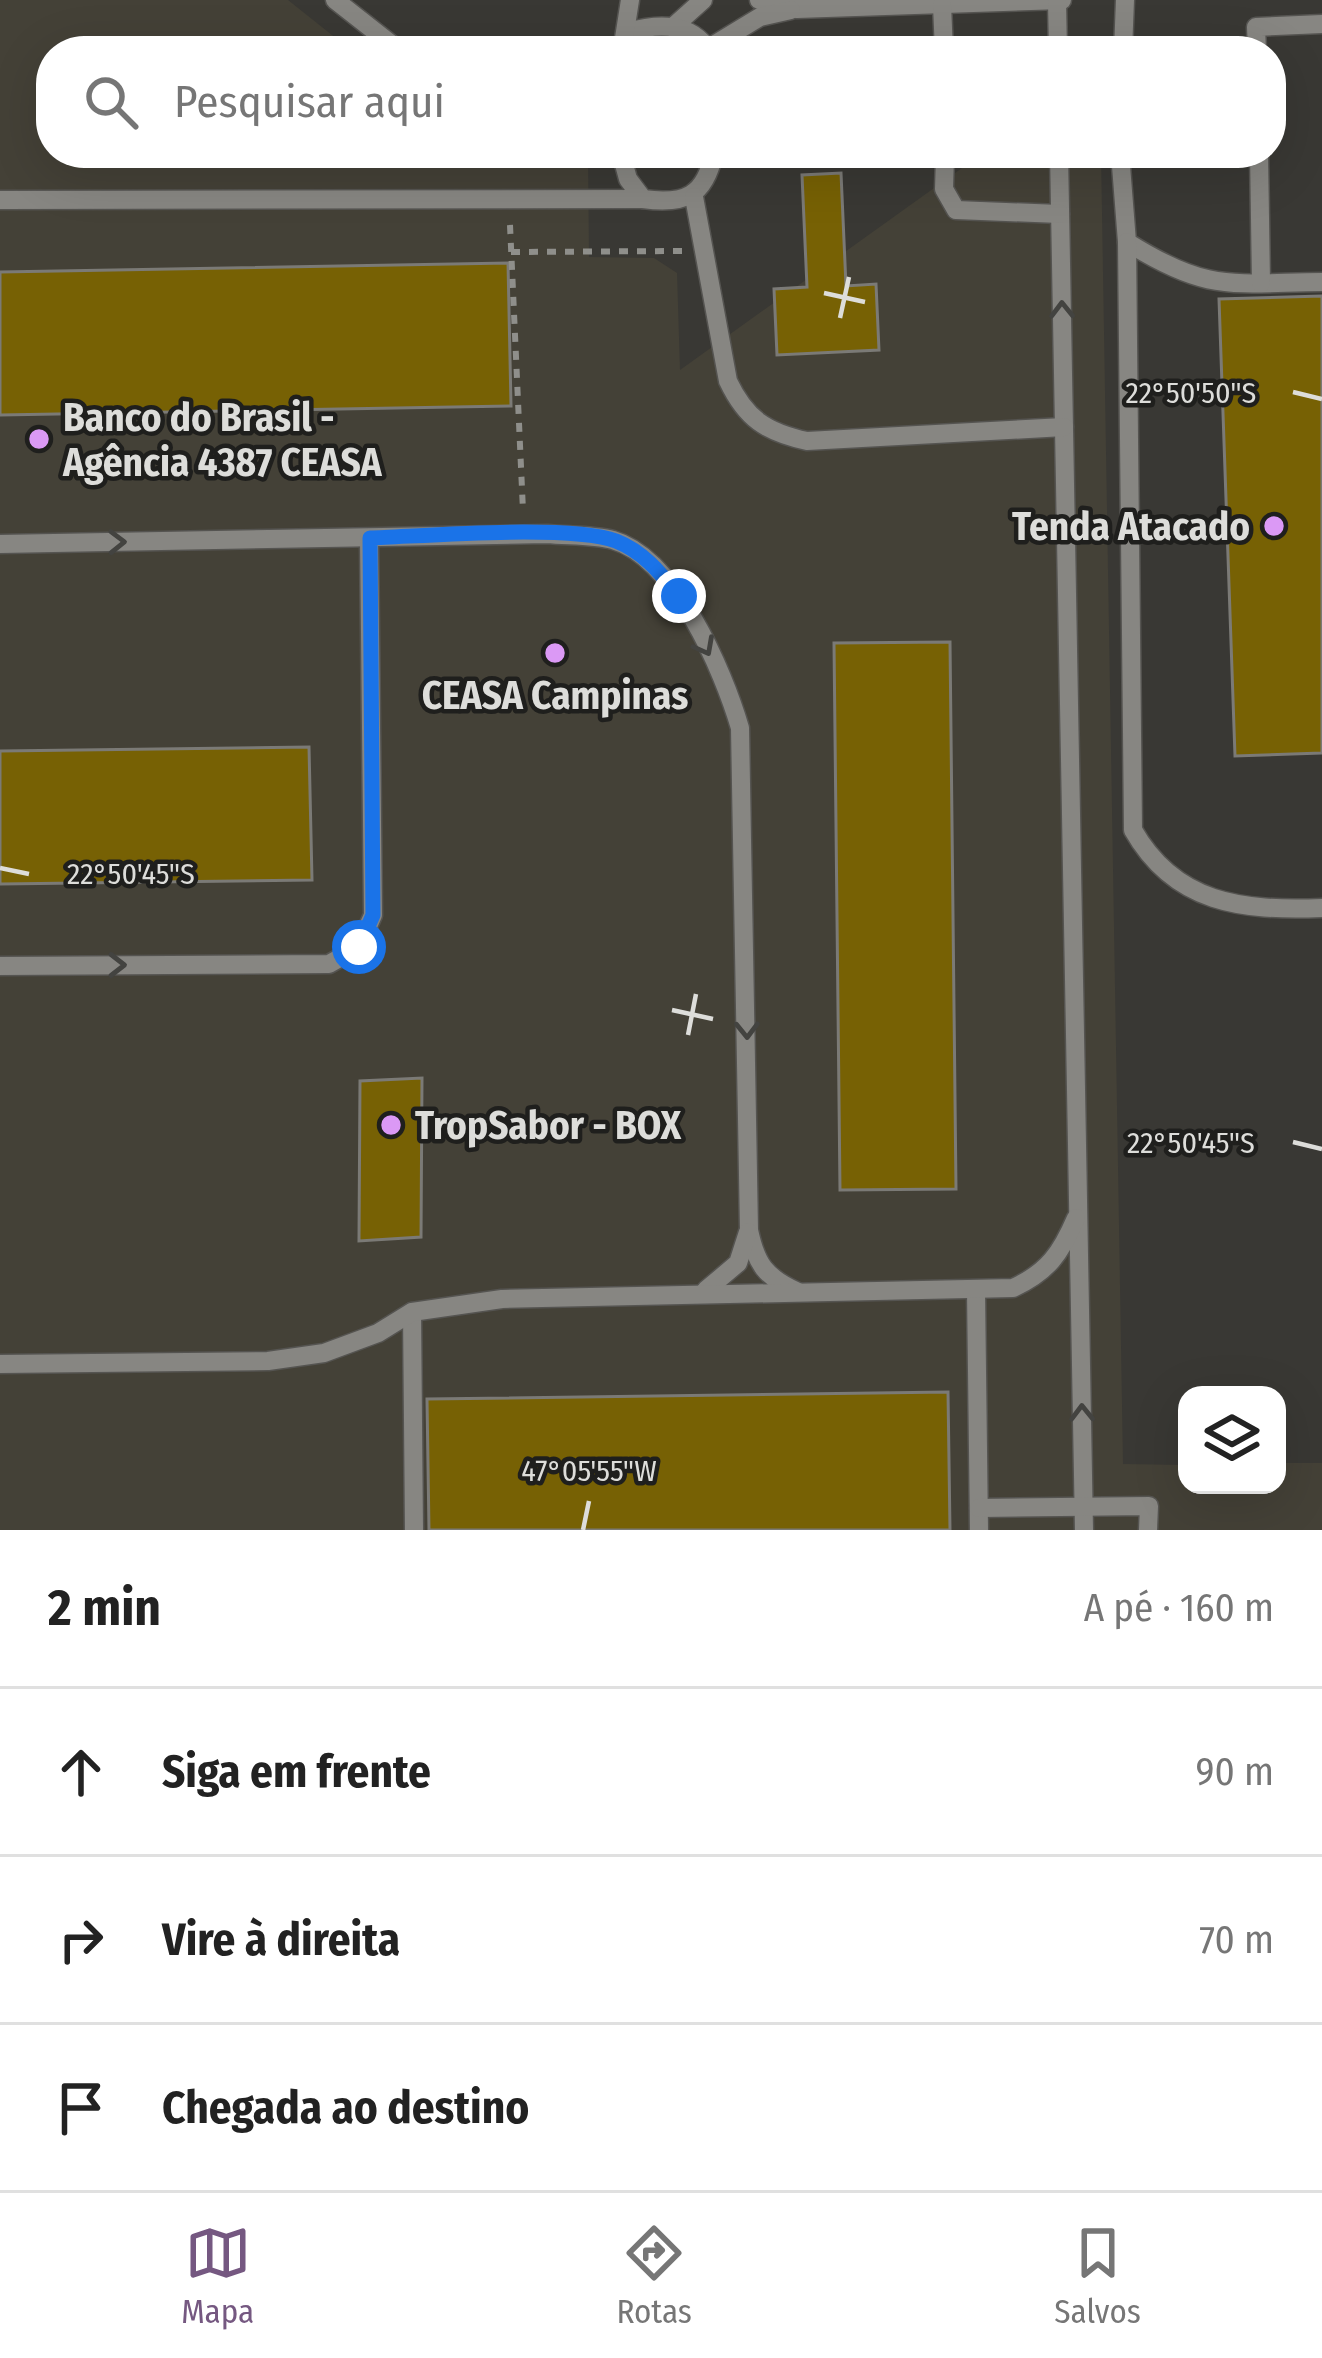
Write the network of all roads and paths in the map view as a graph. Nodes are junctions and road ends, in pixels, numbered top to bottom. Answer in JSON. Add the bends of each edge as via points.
{"nodes":[{"id":1,"x":335,"y":0,"type":"edge"},
{"id":2,"x":630,"y":0,"type":"edge"},
{"id":3,"x":703,"y":0,"type":"edge"},
{"id":4,"x":759,"y":0,"type":"edge"},
{"id":5,"x":1125,"y":0,"type":"edge"},
{"id":6,"x":1059,"y":1,"type":"edge"},
{"id":7,"x":942,"y":5,"type":"junction"},
{"id":8,"x":797,"y":9,"type":"junction"},
{"id":9,"x":1322,"y":24,"type":"edge"},
{"id":10,"x":673,"y":27,"type":"junction"},
{"id":11,"x":381,"y":36,"type":"edge"},
{"id":12,"x":625,"y":36,"type":"edge"},
{"id":13,"x":649,"y":36,"type":"edge"},
{"id":14,"x":698,"y":36,"type":"edge"},
{"id":15,"x":730,"y":36,"type":"edge"},
{"id":16,"x":943,"y":36,"type":"edge"},
{"id":17,"x":1058,"y":36,"type":"edge"},
{"id":18,"x":1124,"y":36,"type":"edge"},
{"id":19,"x":1256,"y":36,"type":"edge"},
{"id":20,"x":625,"y":168,"type":"edge"},
{"id":21,"x":710,"y":168,"type":"edge"},
{"id":22,"x":945,"y":168,"type":"edge"},
{"id":23,"x":1060,"y":168,"type":"edge"},
{"id":24,"x":1121,"y":168,"type":"edge"},
{"id":25,"x":1259,"y":168,"type":"edge"},
{"id":26,"x":508,"y":197,"type":"junction"},
{"id":27,"x":694,"y":197,"type":"junction"},
{"id":28,"x":643,"y":199,"type":"junction"},
{"id":29,"x":0,"y":200,"type":"edge"},
{"id":30,"x":1060,"y":214,"type":"junction"},
{"id":31,"x":1127,"y":242,"type":"junction"},
{"id":32,"x":703,"y":251,"type":"junction"},
{"id":33,"x":511,"y":252,"type":"junction"},
{"id":34,"x":1322,"y":282,"type":"edge"},
{"id":35,"x":1262,"y":283,"type":"junction"},
{"id":36,"x":1064,"y":427,"type":"junction"},
{"id":37,"x":524,"y":519,"type":"dead end"},
{"id":38,"x":370,"y":538,"type":"junction"},
{"id":39,"x":0,"y":544,"type":"edge"},
{"id":40,"x":1322,"y":908,"type":"edge"},
{"id":41,"x":0,"y":966,"type":"edge"},
{"id":42,"x":1078,"y":1212,"type":"junction"},
{"id":43,"x":749,"y":1230,"type":"junction"},
{"id":44,"x":976,"y":1291,"type":"junction"},
{"id":45,"x":702,"y":1292,"type":"junction"},
{"id":46,"x":798,"y":1292,"type":"junction"},
{"id":47,"x":412,"y":1312,"type":"junction"},
{"id":48,"x":0,"y":1364,"type":"edge"},
{"id":49,"x":1084,"y":1506,"type":"junction"},
{"id":50,"x":979,"y":1508,"type":"junction"},
{"id":51,"x":415,"y":1530,"type":"edge"},
{"id":52,"x":980,"y":1530,"type":"edge"},
{"id":53,"x":1084,"y":1530,"type":"edge"},
{"id":54,"x":1148,"y":1530,"type":"edge"}],
"edges":[{"from":1,"to":11,"type":"lane"},
{"from":2,"to":12,"type":"lane"},
{"from":3,"to":10,"type":"lane"},
{"from":4,"to":8,"type":"lane"},
{"from":5,"to":18,"type":"lane"},
{"from":6,"to":7,"type":"lane"},
{"from":6,"to":17,"type":"lane"},
{"from":7,"to":8,"type":"lane"},
{"from":7,"to":16,"type":"lane"},
{"from":8,"to":15,"type":"lane","via":[[760,17]]},
{"from":9,"to":19,"type":"lane","via":[[1256,27]]},
{"from":10,"to":13,"type":"lane"},
{"from":10,"to":14,"type":"lane"},
{"from":20,"to":28,"type":"lane"},
{"from":21,"to":27,"type":"lane"},
{"from":22,"to":30,"type":"lane","via":[[944,189],[956,210]]},
{"from":23,"to":30,"type":"lane"},
{"from":24,"to":31,"type":"lane"},
{"from":25,"to":35,"type":"lane"},
{"from":26,"to":28,"type":"lane"},
{"from":26,"to":29,"type":"lane"},
{"from":26,"to":33,"type":"path"},
{"from":27,"to":28,"type":"lane"},
{"from":27,"to":32,"type":"lane"},
{"from":36,"to":30,"type":"lane","one_way":true},
{"from":31,"to":35,"type":"lane","via":[[1177,274],[1212,284]]},
{"from":31,"to":40,"type":"lane","via":[[1133,830],[1154,866],[1201,894],[1262,910]]},
{"from":32,"to":33,"type":"path"},
{"from":32,"to":36,"type":"lane","via":[[728,381],[741,409],[770,433],[807,441]]},
{"from":33,"to":37,"type":"path"},
{"from":34,"to":35,"type":"lane"},
{"from":36,"to":42,"type":"lane"},
{"from":39,"to":38,"type":"lane","one_way":true},
{"from":41,"to":38,"type":"lane","one_way":true,"via":[[329,964],[359,947],[373,915]]},
{"from":38,"to":43,"type":"lane","one_way":true,"via":[[614,540],[652,562],[679,596],[740,728]]},
{"from":42,"to":44,"type":"lane","via":[[1042,1275]]},
{"from":49,"to":42,"type":"lane","one_way":true},
{"from":43,"to":45,"type":"lane","via":[[738,1263]]},
{"from":43,"to":46,"type":"lane","via":[[756,1262]]},
{"from":44,"to":46,"type":"lane"},
{"from":44,"to":50,"type":"lane"},
{"from":45,"to":46,"type":"lane"},
{"from":45,"to":47,"type":"lane","via":[[502,1299]]},
{"from":47,"to":48,"type":"lane","via":[[324,1353],[268,1361]]},
{"from":47,"to":51,"type":"lane"},
{"from":49,"to":50,"type":"lane"},
{"from":49,"to":53,"type":"lane"},
{"from":49,"to":54,"type":"lane","via":[[1149,1506]]},
{"from":50,"to":52,"type":"lane"}]}
